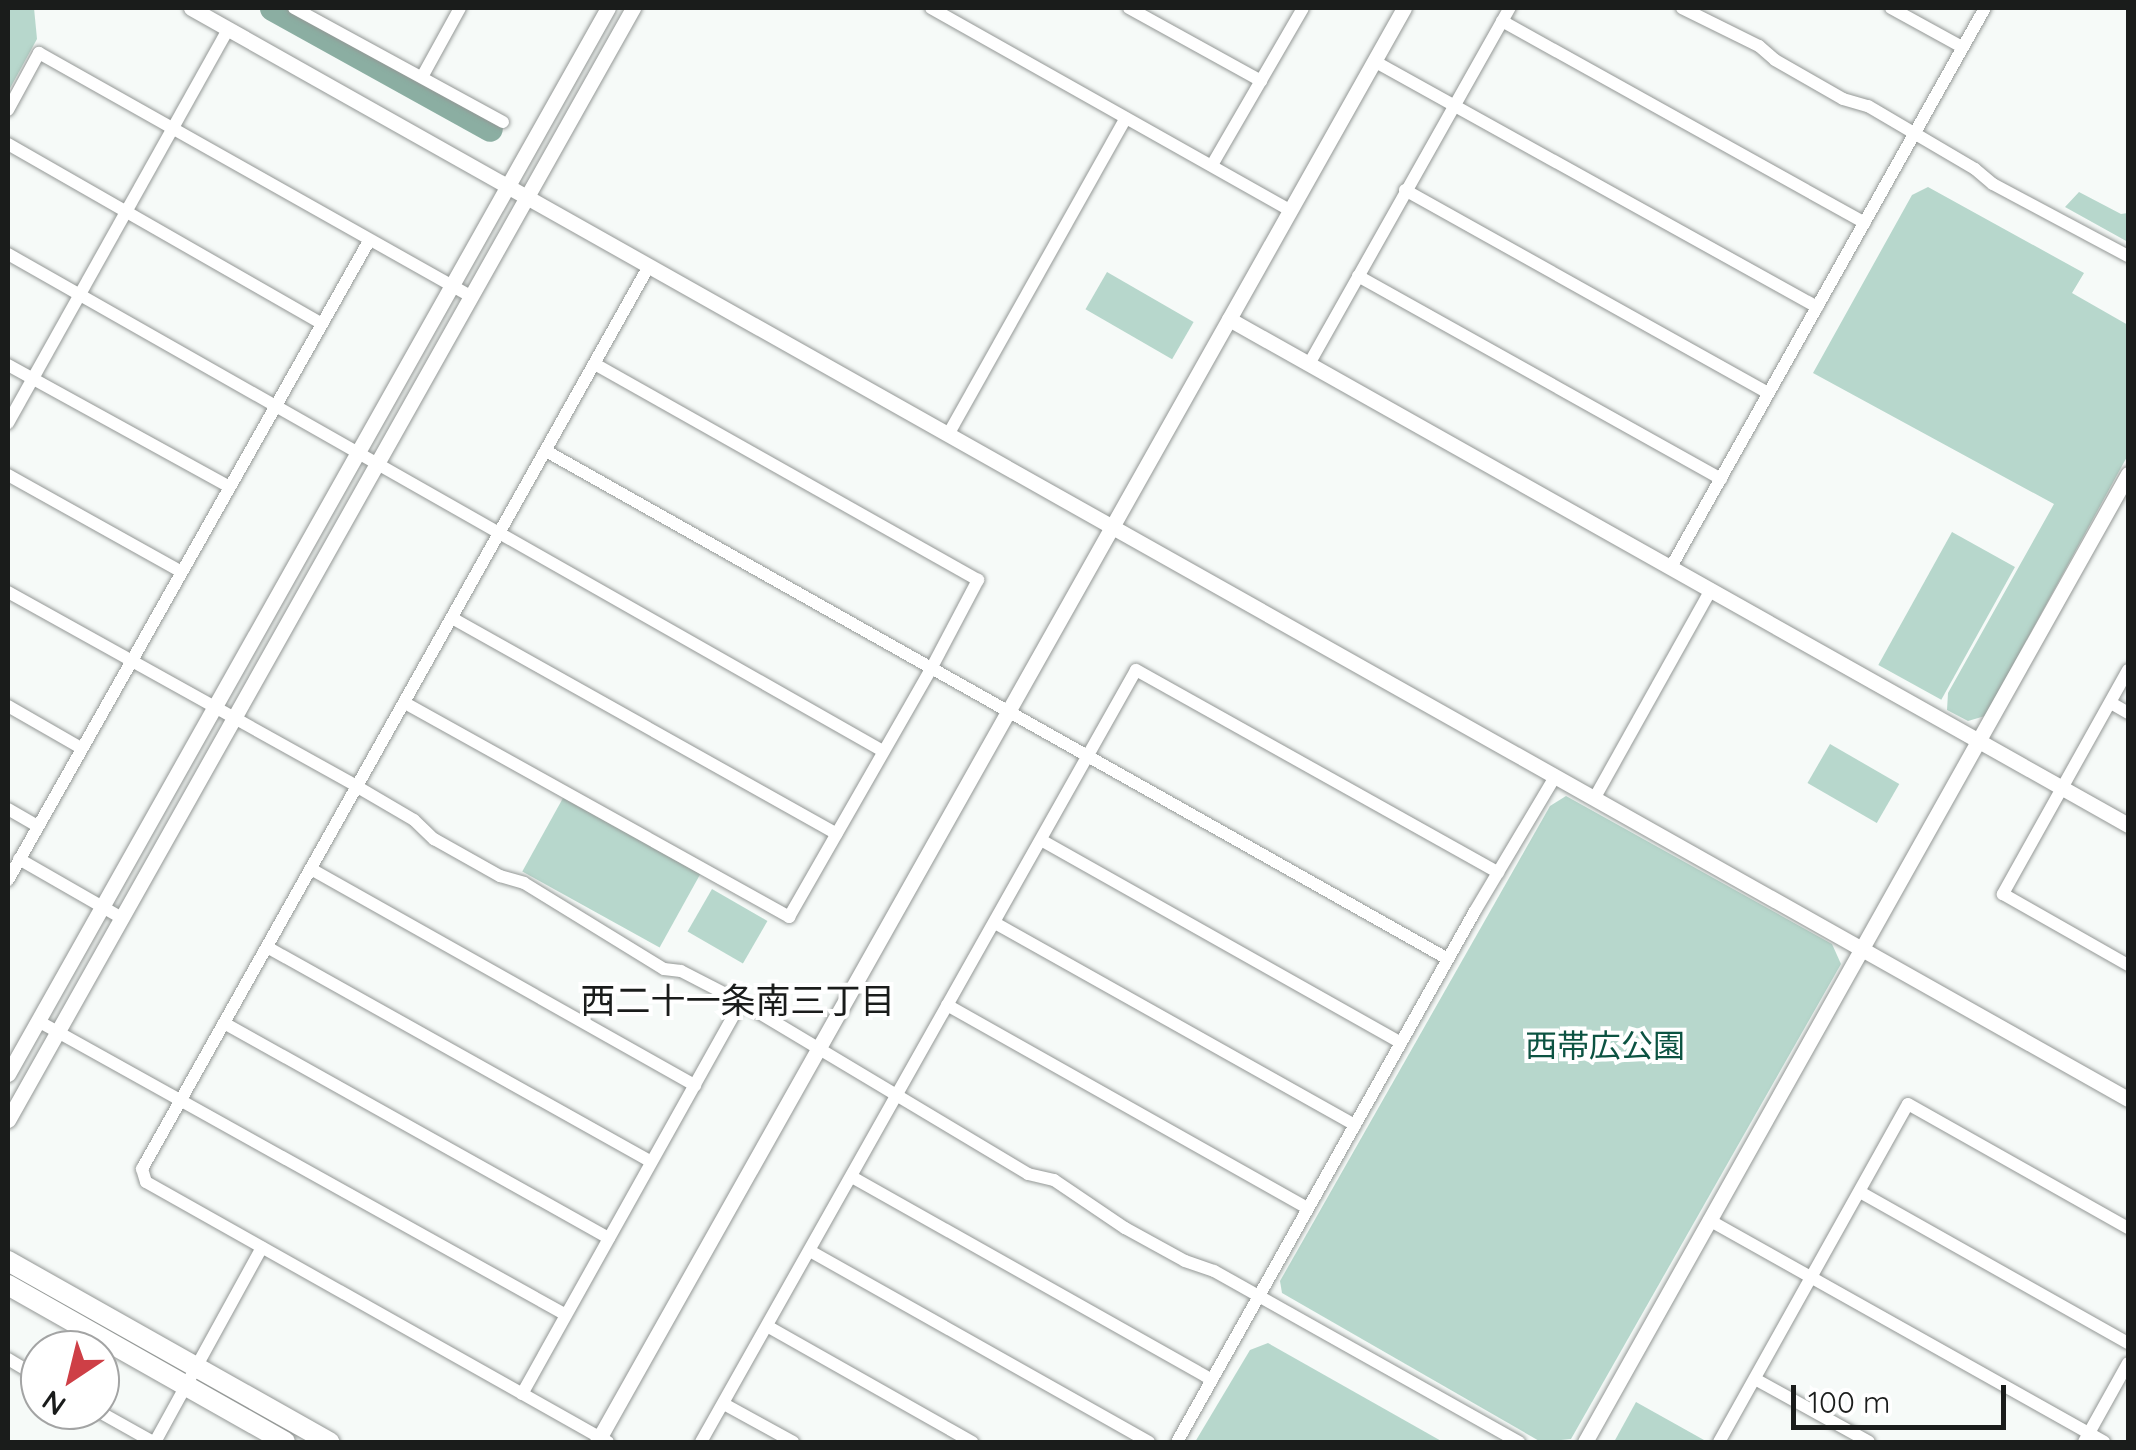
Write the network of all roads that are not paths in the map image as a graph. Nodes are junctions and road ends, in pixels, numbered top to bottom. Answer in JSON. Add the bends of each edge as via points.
{"nodes":[{"id":1,"x":190,"y":8,"type":"edge"},
{"id":2,"x":294,"y":8,"type":"edge"},
{"id":3,"x":608,"y":8,"type":"edge"},
{"id":4,"x":632,"y":8,"type":"edge"},
{"id":5,"x":931,"y":8,"type":"edge"},
{"id":6,"x":1130,"y":8,"type":"edge"},
{"id":7,"x":1302,"y":8,"type":"edge"},
{"id":8,"x":1404,"y":8,"type":"edge"},
{"id":9,"x":1510,"y":8,"type":"edge"},
{"id":10,"x":1682,"y":8,"type":"edge"},
{"id":11,"x":1891,"y":8,"type":"edge"},
{"id":12,"x":1985,"y":8,"type":"edge"},
{"id":13,"x":457,"y":9,"type":"edge"},
{"id":14,"x":1502,"y":21,"type":"junction"},
{"id":15,"x":228,"y":29,"type":"junction"},
{"id":16,"x":1962,"y":47,"type":"junction"},
{"id":17,"x":1374,"y":61,"type":"junction"},
{"id":18,"x":422,"y":77,"type":"junction"},
{"id":19,"x":1261,"y":81,"type":"junction"},
{"id":20,"x":1454,"y":105,"type":"junction"},
{"id":21,"x":8,"y":110,"type":"edge"},
{"id":22,"x":1126,"y":118,"type":"junction"},
{"id":23,"x":502,"y":122,"type":"dead end"},
{"id":24,"x":172,"y":129,"type":"junction"},
{"id":25,"x":1916,"y":133,"type":"junction"},
{"id":26,"x":8,"y":144,"type":"edge"},
{"id":27,"x":1212,"y":166,"type":"junction"},
{"id":28,"x":508,"y":187,"type":"junction"},
{"id":29,"x":1405,"y":190,"type":"junction"},
{"id":30,"x":526,"y":197,"type":"junction"},
{"id":31,"x":1290,"y":210,"type":"junction"},
{"id":32,"x":126,"y":212,"type":"junction"},
{"id":33,"x":1865,"y":223,"type":"junction"},
{"id":34,"x":370,"y":240,"type":"junction"},
{"id":35,"x":8,"y":254,"type":"edge"},
{"id":36,"x":2128,"y":256,"type":"edge"},
{"id":37,"x":649,"y":266,"type":"junction"},
{"id":38,"x":1358,"y":276,"type":"junction"},
{"id":39,"x":450,"y":286,"type":"junction"},
{"id":40,"x":80,"y":294,"type":"junction"},
{"id":41,"x":470,"y":296,"type":"junction"},
{"id":42,"x":1817,"y":308,"type":"junction"},
{"id":43,"x":1230,"y":319,"type":"junction"},
{"id":44,"x":322,"y":323,"type":"junction"},
{"id":45,"x":595,"y":364,"type":"junction"},
{"id":46,"x":1309,"y":364,"type":"junction"},
{"id":47,"x":8,"y":365,"type":"edge"},
{"id":48,"x":33,"y":379,"type":"junction"},
{"id":49,"x":1768,"y":394,"type":"junction"},
{"id":50,"x":276,"y":406,"type":"junction"},
{"id":51,"x":8,"y":424,"type":"edge"},
{"id":52,"x":949,"y":433,"type":"junction"},
{"id":53,"x":546,"y":451,"type":"junction"},
{"id":54,"x":358,"y":452,"type":"junction"},
{"id":55,"x":376,"y":464,"type":"junction"},
{"id":56,"x":2128,"y":474,"type":"edge"},
{"id":57,"x":8,"y":475,"type":"edge"},
{"id":58,"x":1720,"y":478,"type":"junction"},
{"id":59,"x":230,"y":487,"type":"junction"},
{"id":60,"x":1114,"y":525,"type":"junction"},
{"id":61,"x":498,"y":536,"type":"junction"},
{"id":62,"x":1671,"y":567,"type":"junction"},
{"id":63,"x":180,"y":571,"type":"junction"},
{"id":64,"x":1711,"y":590,"type":"junction"},
{"id":65,"x":8,"y":592,"type":"edge"},
{"id":66,"x":452,"y":618,"type":"junction"},
{"id":67,"x":131,"y":662,"type":"junction"},
{"id":68,"x":931,"y":668,"type":"junction"},
{"id":69,"x":2128,"y":670,"type":"edge"},
{"id":70,"x":2111,"y":702,"type":"junction"},
{"id":71,"x":405,"y":703,"type":"junction"},
{"id":72,"x":8,"y":706,"type":"edge"},
{"id":73,"x":214,"y":708,"type":"junction"},
{"id":74,"x":1008,"y":711,"type":"junction"},
{"id":75,"x":2128,"y":713,"type":"edge"},
{"id":76,"x":232,"y":718,"type":"junction"},
{"id":77,"x":1980,"y":741,"type":"junction"},
{"id":78,"x":81,"y":748,"type":"junction"},
{"id":79,"x":883,"y":750,"type":"junction"},
{"id":80,"x":1088,"y":756,"type":"junction"},
{"id":81,"x":1555,"y":778,"type":"junction"},
{"id":82,"x":356,"y":786,"type":"junction"},
{"id":83,"x":2062,"y":788,"type":"junction"},
{"id":84,"x":1594,"y":799,"type":"junction"},
{"id":85,"x":8,"y":809,"type":"edge"},
{"id":86,"x":2128,"y":825,"type":"edge"},
{"id":87,"x":37,"y":826,"type":"junction"},
{"id":88,"x":837,"y":834,"type":"junction"},
{"id":89,"x":1041,"y":840,"type":"junction"},
{"id":90,"x":19,"y":860,"type":"junction"},
{"id":91,"x":311,"y":869,"type":"junction"},
{"id":92,"x":1498,"y":872,"type":"junction"},
{"id":93,"x":8,"y":880,"type":"edge"},
{"id":94,"x":102,"y":906,"type":"junction"},
{"id":95,"x":120,"y":917,"type":"junction"},
{"id":96,"x":995,"y":923,"type":"junction"},
{"id":97,"x":266,"y":947,"type":"junction"},
{"id":98,"x":1862,"y":948,"type":"junction"},
{"id":99,"x":1448,"y":959,"type":"junction"},
{"id":100,"x":2128,"y":964,"type":"edge"},
{"id":101,"x":740,"y":1002,"type":"junction"},
{"id":102,"x":946,"y":1005,"type":"junction"},
{"id":103,"x":38,"y":1020,"type":"junction"},
{"id":104,"x":224,"y":1023,"type":"junction"},
{"id":105,"x":56,"y":1030,"type":"junction"},
{"id":106,"x":1402,"y":1043,"type":"junction"},
{"id":107,"x":819,"y":1048,"type":"junction"},
{"id":108,"x":8,"y":1074,"type":"edge"},
{"id":109,"x":695,"y":1085,"type":"junction"},
{"id":110,"x":898,"y":1093,"type":"junction"},
{"id":111,"x":182,"y":1098,"type":"junction"},
{"id":112,"x":2128,"y":1099,"type":"edge"},
{"id":113,"x":8,"y":1118,"type":"edge"},
{"id":114,"x":1355,"y":1125,"type":"junction"},
{"id":115,"x":651,"y":1162,"type":"junction"},
{"id":116,"x":852,"y":1177,"type":"junction"},
{"id":117,"x":1860,"y":1192,"type":"junction"},
{"id":118,"x":1308,"y":1208,"type":"junction"},
{"id":119,"x":1709,"y":1220,"type":"junction"},
{"id":120,"x":2128,"y":1228,"type":"edge"},
{"id":121,"x":609,"y":1238,"type":"junction"},
{"id":122,"x":262,"y":1247,"type":"junction"},
{"id":123,"x":810,"y":1252,"type":"junction"},
{"id":124,"x":8,"y":1261,"type":"edge"},
{"id":125,"x":1811,"y":1278,"type":"junction"},
{"id":126,"x":8,"y":1285,"type":"edge"},
{"id":127,"x":1259,"y":1296,"type":"junction"},
{"id":128,"x":566,"y":1315,"type":"junction"},
{"id":129,"x":767,"y":1326,"type":"junction"},
{"id":130,"x":2128,"y":1343,"type":"edge"},
{"id":131,"x":2128,"y":1363,"type":"edge"},
{"id":132,"x":192,"y":1378,"type":"junction"},
{"id":133,"x":1755,"y":1379,"type":"junction"},
{"id":134,"x":1212,"y":1380,"type":"junction"},
{"id":135,"x":522,"y":1394,"type":"junction"},
{"id":136,"x":724,"y":1404,"type":"junction"},
{"id":137,"x":120,"y":1423,"type":"edge"},
{"id":138,"x":2087,"y":1438,"type":"edge"},
{"id":139,"x":602,"y":1441,"type":"edge"},
{"id":140,"x":154,"y":1442,"type":"edge"},
{"id":141,"x":285,"y":1442,"type":"edge"},
{"id":142,"x":329,"y":1442,"type":"edge"},
{"id":143,"x":701,"y":1442,"type":"edge"},
{"id":144,"x":793,"y":1442,"type":"edge"},
{"id":145,"x":972,"y":1442,"type":"edge"},
{"id":146,"x":1148,"y":1442,"type":"edge"},
{"id":147,"x":1177,"y":1442,"type":"edge"},
{"id":148,"x":1520,"y":1442,"type":"edge"},
{"id":149,"x":1585,"y":1442,"type":"edge"},
{"id":150,"x":1719,"y":1442,"type":"edge"},
{"id":151,"x":1870,"y":1442,"type":"edge"},
{"id":152,"x":2104,"y":1442,"type":"edge"}],
"edges":[{"from":1,"to":15,"type":"street"},
{"from":2,"to":18,"type":"street"},
{"from":3,"to":28,"type":"street"},
{"from":4,"to":30,"type":"street"},
{"from":5,"to":22,"type":"street"},
{"from":6,"to":19,"type":"street"},
{"from":7,"to":19,"type":"street"},
{"from":8,"to":17,"type":"street"},
{"from":9,"to":14,"type":"street"},
{"from":10,"to":25,"type":"street"},
{"from":11,"to":16,"type":"street"},
{"from":12,"to":16,"type":"street"},
{"from":13,"to":18,"type":"street"},
{"from":14,"to":20,"type":"street"},
{"from":14,"to":33,"type":"street"},
{"from":15,"to":24,"type":"street"},
{"from":15,"to":28,"type":"street"},
{"from":16,"to":25,"type":"street"},
{"from":17,"to":20,"type":"street"},
{"from":17,"to":31,"type":"street"},
{"from":18,"to":23,"type":"street"},
{"from":19,"to":27,"type":"street"},
{"from":20,"to":29,"type":"street"},
{"from":20,"to":42,"type":"street"},
{"from":21,"to":24,"type":"street","via":[[39,53]]},
{"from":22,"to":27,"type":"street"},
{"from":22,"to":52,"type":"street"},
{"from":24,"to":32,"type":"street"},
{"from":24,"to":34,"type":"street"},
{"from":25,"to":33,"type":"street"},
{"from":25,"to":36,"type":"street","via":[[1992,184]]},
{"from":26,"to":32,"type":"street"},
{"from":27,"to":31,"type":"street"},
{"from":28,"to":30,"type":"street"},
{"from":28,"to":39,"type":"street"},
{"from":29,"to":38,"type":"street"},
{"from":29,"to":49,"type":"street"},
{"from":30,"to":37,"type":"street"},
{"from":30,"to":41,"type":"street"},
{"from":31,"to":43,"type":"street"},
{"from":32,"to":40,"type":"street"},
{"from":32,"to":44,"type":"street"},
{"from":33,"to":42,"type":"street"},
{"from":34,"to":39,"type":"street"},
{"from":34,"to":44,"type":"street"},
{"from":35,"to":40,"type":"street"},
{"from":37,"to":45,"type":"street"},
{"from":37,"to":52,"type":"street"},
{"from":38,"to":46,"type":"street"},
{"from":38,"to":58,"type":"street"},
{"from":39,"to":41,"type":"street"},
{"from":39,"to":54,"type":"street"},
{"from":40,"to":48,"type":"street"},
{"from":40,"to":50,"type":"street"},
{"from":41,"to":55,"type":"street"},
{"from":42,"to":49,"type":"street"},
{"from":43,"to":46,"type":"street"},
{"from":43,"to":60,"type":"street"},
{"from":44,"to":50,"type":"street"},
{"from":45,"to":53,"type":"street"},
{"from":45,"to":68,"type":"street","via":[[978,580]]},
{"from":46,"to":62,"type":"street"},
{"from":47,"to":48,"type":"street"},
{"from":48,"to":51,"type":"street"},
{"from":48,"to":59,"type":"street"},
{"from":49,"to":58,"type":"street"},
{"from":50,"to":54,"type":"street"},
{"from":50,"to":59,"type":"street"},
{"from":52,"to":60,"type":"street"},
{"from":53,"to":61,"type":"street"},
{"from":53,"to":68,"type":"street"},
{"from":54,"to":55,"type":"street"},
{"from":54,"to":73,"type":"street"},
{"from":55,"to":61,"type":"street"},
{"from":55,"to":76,"type":"street"},
{"from":56,"to":77,"type":"street"},
{"from":57,"to":63,"type":"street"},
{"from":58,"to":62,"type":"street"},
{"from":59,"to":63,"type":"street"},
{"from":60,"to":74,"type":"street"},
{"from":60,"to":81,"type":"street"},
{"from":61,"to":66,"type":"street"},
{"from":61,"to":79,"type":"street"},
{"from":62,"to":64,"type":"street"},
{"from":63,"to":67,"type":"street"},
{"from":64,"to":77,"type":"street"},
{"from":64,"to":84,"type":"street"},
{"from":65,"to":67,"type":"street"},
{"from":66,"to":71,"type":"street"},
{"from":66,"to":88,"type":"street"},
{"from":67,"to":73,"type":"street"},
{"from":67,"to":78,"type":"street"},
{"from":68,"to":74,"type":"street"},
{"from":68,"to":79,"type":"street"},
{"from":69,"to":70,"type":"street"},
{"from":70,"to":75,"type":"street"},
{"from":70,"to":83,"type":"street"},
{"from":71,"to":82,"type":"street"},
{"from":71,"to":88,"type":"street","via":[[789,918]]},
{"from":72,"to":78,"type":"street"},
{"from":73,"to":76,"type":"street"},
{"from":73,"to":94,"type":"street"},
{"from":74,"to":80,"type":"street"},
{"from":74,"to":107,"type":"street"},
{"from":76,"to":82,"type":"street"},
{"from":76,"to":95,"type":"street"},
{"from":77,"to":83,"type":"street"},
{"from":77,"to":98,"type":"street"},
{"from":78,"to":87,"type":"street"},
{"from":79,"to":88,"type":"street"},
{"from":80,"to":89,"type":"street"},
{"from":80,"to":92,"type":"street","via":[[1136,670]]},
{"from":80,"to":99,"type":"street"},
{"from":81,"to":84,"type":"street"},
{"from":81,"to":92,"type":"street"},
{"from":82,"to":91,"type":"street"},
{"from":82,"to":101,"type":"street","via":[[434,839],[524,882],[664,969]]},
{"from":83,"to":86,"type":"street"},
{"from":83,"to":100,"type":"street","via":[[2003,894]]},
{"from":84,"to":98,"type":"street"},
{"from":85,"to":87,"type":"street"},
{"from":87,"to":90,"type":"street"},
{"from":89,"to":96,"type":"street"},
{"from":89,"to":106,"type":"street"},
{"from":90,"to":93,"type":"street"},
{"from":90,"to":94,"type":"street"},
{"from":91,"to":97,"type":"street"},
{"from":91,"to":109,"type":"street"},
{"from":92,"to":99,"type":"street"},
{"from":94,"to":95,"type":"street"},
{"from":94,"to":103,"type":"street"},
{"from":95,"to":105,"type":"street"},
{"from":96,"to":102,"type":"street"},
{"from":96,"to":114,"type":"street"},
{"from":97,"to":104,"type":"street"},
{"from":97,"to":115,"type":"street"},
{"from":98,"to":112,"type":"street"},
{"from":98,"to":119,"type":"street"},
{"from":99,"to":106,"type":"street"},
{"from":101,"to":107,"type":"street"},
{"from":101,"to":109,"type":"street"},
{"from":102,"to":110,"type":"street"},
{"from":102,"to":118,"type":"street"},
{"from":103,"to":105,"type":"street"},
{"from":103,"to":108,"type":"street"},
{"from":104,"to":111,"type":"street"},
{"from":104,"to":121,"type":"street"},
{"from":105,"to":111,"type":"street"},
{"from":105,"to":113,"type":"street"},
{"from":106,"to":114,"type":"street"},
{"from":107,"to":110,"type":"street"},
{"from":107,"to":139,"type":"street"},
{"from":109,"to":115,"type":"street"},
{"from":110,"to":116,"type":"street"},
{"from":110,"to":127,"type":"street","via":[[1013,1166],[1054,1180],[1126,1228]]},
{"from":111,"to":122,"type":"street","via":[[142,1169],[146,1182]]},
{"from":111,"to":128,"type":"street"},
{"from":114,"to":118,"type":"street"},
{"from":115,"to":121,"type":"street"},
{"from":116,"to":123,"type":"street"},
{"from":116,"to":134,"type":"street"},
{"from":117,"to":120,"type":"street","via":[[1908,1104]]},
{"from":117,"to":125,"type":"street"},
{"from":117,"to":130,"type":"street"},
{"from":118,"to":127,"type":"street"},
{"from":119,"to":125,"type":"street"},
{"from":119,"to":149,"type":"street"},
{"from":121,"to":128,"type":"street"},
{"from":122,"to":132,"type":"street"},
{"from":122,"to":135,"type":"street"},
{"from":123,"to":129,"type":"street"},
{"from":123,"to":146,"type":"street"},
{"from":124,"to":132,"type":"main road"},
{"from":125,"to":133,"type":"street"},
{"from":125,"to":138,"type":"street"},
{"from":126,"to":132,"type":"main road"},
{"from":127,"to":134,"type":"street"},
{"from":127,"to":148,"type":"street"},
{"from":128,"to":135,"type":"street"},
{"from":129,"to":136,"type":"street"},
{"from":129,"to":145,"type":"street"},
{"from":131,"to":138,"type":"street"},
{"from":132,"to":140,"type":"street"},
{"from":132,"to":141,"type":"main road"},
{"from":132,"to":142,"type":"main road"},
{"from":133,"to":150,"type":"street"},
{"from":133,"to":151,"type":"street"},
{"from":134,"to":147,"type":"street"},
{"from":135,"to":139,"type":"street"},
{"from":136,"to":143,"type":"street"},
{"from":136,"to":144,"type":"street"},
{"from":137,"to":140,"type":"street"},
{"from":138,"to":152,"type":"street"}]}
